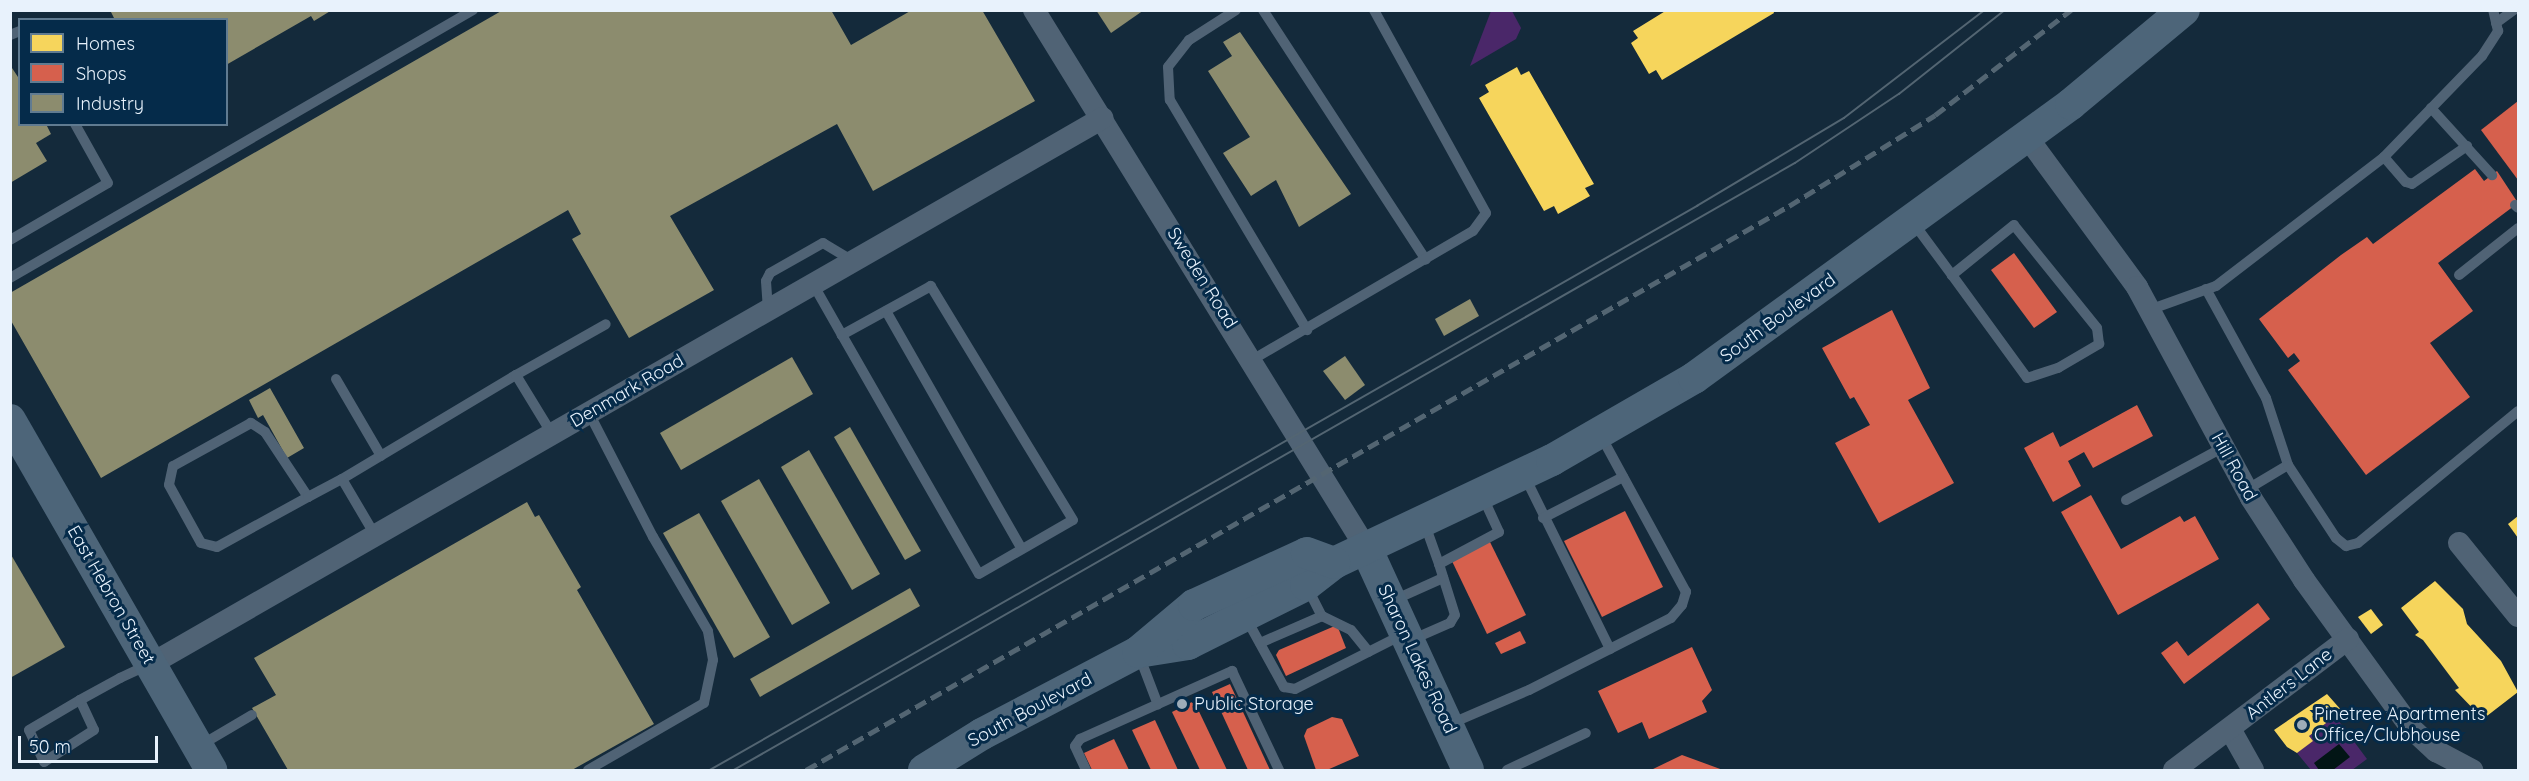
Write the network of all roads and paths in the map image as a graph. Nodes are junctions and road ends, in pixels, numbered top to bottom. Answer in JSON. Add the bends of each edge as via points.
{"nodes":[{"id":1,"x":473,"y":10,"type":"edge"},
{"id":2,"x":1034,"y":10,"type":"edge"},
{"id":3,"x":1236,"y":10,"type":"edge"},
{"id":4,"x":1263,"y":10,"type":"edge"},
{"id":5,"x":1374,"y":10,"type":"edge"},
{"id":6,"x":2184,"y":10,"type":"edge"},
{"id":7,"x":2493,"y":10,"type":"edge"},
{"id":8,"x":2514,"y":10,"type":"edge"},
{"id":9,"x":2496,"y":23,"type":"junction"},
{"id":10,"x":2431,"y":108,"type":"junction"},
{"id":11,"x":1102,"y":118,"type":"junction"},
{"id":12,"x":76,"y":126,"type":"edge"},
{"id":13,"x":2027,"y":137,"type":"junction"},
{"id":14,"x":2467,"y":146,"type":"junction"},
{"id":15,"x":2384,"y":157,"type":"junction"},
{"id":16,"x":2492,"y":175,"type":"dead end"},
{"id":17,"x":1912,"y":221,"type":"junction"},
{"id":18,"x":2518,"y":228,"type":"edge"},
{"id":19,"x":10,"y":240,"type":"edge"},
{"id":20,"x":1426,"y":260,"type":"junction"},
{"id":21,"x":853,"y":261,"type":"junction"},
{"id":22,"x":2459,"y":274,"type":"dead end"},
{"id":23,"x":1952,"y":275,"type":"junction"},
{"id":24,"x":10,"y":278,"type":"edge"},
{"id":25,"x":813,"y":284,"type":"junction"},
{"id":26,"x":2206,"y":289,"type":"junction"},
{"id":27,"x":768,"y":310,"type":"junction"},
{"id":28,"x":2149,"y":310,"type":"junction"},
{"id":29,"x":886,"y":311,"type":"junction"},
{"id":30,"x":606,"y":324,"type":"dead end"},
{"id":31,"x":1307,"y":330,"type":"junction"},
{"id":32,"x":842,"y":335,"type":"junction"},
{"id":33,"x":1252,"y":360,"type":"junction"},
{"id":34,"x":516,"y":375,"type":"junction"},
{"id":35,"x":336,"y":379,"type":"dead end"},
{"id":36,"x":2518,"y":411,"type":"edge"},
{"id":37,"x":589,"y":413,"type":"junction"},
{"id":38,"x":1600,"y":433,"type":"junction"},
{"id":39,"x":14,"y":434,"type":"edge"},
{"id":40,"x":552,"y":434,"type":"junction"},
{"id":41,"x":2224,"y":447,"type":"junction"},
{"id":42,"x":381,"y":456,"type":"junction"},
{"id":43,"x":2288,"y":465,"type":"junction"},
{"id":44,"x":1523,"y":474,"type":"junction"},
{"id":45,"x":1623,"y":477,"type":"junction"},
{"id":46,"x":342,"y":478,"type":"junction"},
{"id":47,"x":2246,"y":490,"type":"junction"},
{"id":48,"x":1482,"y":495,"type":"junction"},
{"id":49,"x":308,"y":497,"type":"junction"},
{"id":50,"x":2126,"y":500,"type":"dead end"},
{"id":51,"x":1543,"y":518,"type":"junction"},
{"id":52,"x":1424,"y":522,"type":"junction"},
{"id":53,"x":375,"y":535,"type":"junction"},
{"id":54,"x":2459,"y":543,"type":"dead end"},
{"id":55,"x":1366,"y":548,"type":"junction"},
{"id":56,"x":1022,"y":549,"type":"junction"},
{"id":57,"x":1334,"y":563,"type":"junction"},
{"id":58,"x":1438,"y":564,"type":"junction"},
{"id":59,"x":1443,"y":578,"type":"junction"},
{"id":60,"x":1306,"y":585,"type":"junction"},
{"id":61,"x":1390,"y":602,"type":"junction"},
{"id":62,"x":1245,"y":616,"type":"junction"},
{"id":63,"x":1322,"y":616,"type":"junction"},
{"id":64,"x":2518,"y":616,"type":"edge"},
{"id":65,"x":1407,"y":637,"type":"junction"},
{"id":66,"x":2348,"y":639,"type":"junction"},
{"id":67,"x":1260,"y":643,"type":"junction"},
{"id":68,"x":1610,"y":649,"type":"junction"},
{"id":69,"x":1138,"y":652,"type":"junction"},
{"id":70,"x":1369,"y":652,"type":"junction"},
{"id":71,"x":151,"y":664,"type":"junction"},
{"id":72,"x":80,"y":700,"type":"junction"},
{"id":73,"x":1158,"y":705,"type":"junction"},
{"id":74,"x":252,"y":715,"type":"dead end"},
{"id":75,"x":1447,"y":726,"type":"junction"},
{"id":76,"x":2230,"y":729,"type":"junction"},
{"id":77,"x":1586,"y":733,"type":"dead end"},
{"id":78,"x":205,"y":759,"type":"edge"},
{"id":79,"x":925,"y":770,"type":"edge"},
{"id":80,"x":588,"y":771,"type":"edge"},
{"id":81,"x":1086,"y":771,"type":"edge"},
{"id":82,"x":1279,"y":771,"type":"edge"},
{"id":83,"x":1468,"y":771,"type":"edge"},
{"id":84,"x":1507,"y":771,"type":"edge"},
{"id":85,"x":2174,"y":771,"type":"edge"},
{"id":86,"x":2253,"y":771,"type":"edge"},
{"id":87,"x":2472,"y":771,"type":"edge"}],
"edges":[{"from":1,"to":24,"type":"lane"},
{"from":2,"to":11,"type":"street","name":"Sweden Road"},
{"from":3,"to":31,"type":"lane","via":[[1189,40],[1168,67],[1170,100]]},
{"from":4,"to":20,"type":"lane"},
{"from":5,"to":20,"type":"lane","via":[[1485,213],[1473,231]]},
{"from":6,"to":13,"type":"main road","name":"South Boulevard"},
{"from":7,"to":9,"type":"lane"},
{"from":8,"to":9,"type":"lane"},
{"from":9,"to":10,"type":"lane","via":[[2498,31],[2482,56]]},
{"from":10,"to":14,"type":"lane"},
{"from":10,"to":15,"type":"lane"},
{"from":11,"to":21,"type":"street","name":"Denmark Road"},
{"from":11,"to":33,"type":"street","name":"Sweden Road"},
{"from":12,"to":19,"type":"lane","via":[[108,183]]},
{"from":13,"to":17,"type":"main road","name":"South Boulevard"},
{"from":13,"to":28,"type":"street","name":"Hill Road","via":[[2124,266]]},
{"from":14,"to":15,"type":"lane","via":[[2412,184]]},
{"from":14,"to":16,"type":"lane"},
{"from":15,"to":26,"type":"lane","via":[[2216,286]]},
{"from":17,"to":23,"type":"lane"},
{"from":17,"to":38,"type":"main road","name":"South Boulevard","via":[[1694,378]]},
{"from":18,"to":22,"type":"lane"},
{"from":20,"to":31,"type":"lane"},
{"from":21,"to":25,"type":"street","name":"Denmark Road"},
{"from":21,"to":27,"type":"lane","via":[[823,243],[770,273],[766,281]]},
{"from":23,"to":23,"type":"lane","via":[[2027,378],[2058,368],[2099,344],[2097,327],[2014,225]]},
{"from":25,"to":27,"type":"street","name":"Denmark Road"},
{"from":25,"to":32,"type":"lane"},
{"from":26,"to":28,"type":"lane"},
{"from":26,"to":43,"type":"lane","via":[[2266,398]]},
{"from":27,"to":37,"type":"street","name":"Denmark Road"},
{"from":28,"to":41,"type":"street","name":"Hill Road"},
{"from":29,"to":32,"type":"lane"},
{"from":29,"to":56,"type":"lane"},
{"from":29,"to":56,"type":"lane","via":[[931,286],[1072,520]]},
{"from":30,"to":34,"type":"lane"},
{"from":31,"to":33,"type":"lane"},
{"from":32,"to":56,"type":"lane","via":[[979,574]]},
{"from":33,"to":55,"type":"street","name":"Sweden Road"},
{"from":34,"to":40,"type":"lane"},
{"from":34,"to":42,"type":"lane"},
{"from":35,"to":42,"type":"lane"},
{"from":36,"to":43,"type":"lane","via":[[2358,543],[2346,546],[2336,538]]},
{"from":37,"to":40,"type":"street","name":"Denmark Road"},
{"from":37,"to":80,"type":"lane","via":[[653,537],[708,631],[713,660],[704,703]]},
{"from":38,"to":44,"type":"main road","name":"South Boulevard"},
{"from":38,"to":45,"type":"lane"},
{"from":39,"to":71,"type":"main road","name":"East Hebron Street"},
{"from":40,"to":53,"type":"street","name":"Denmark Road"},
{"from":41,"to":47,"type":"street","name":"Hill Road"},
{"from":41,"to":50,"type":"lane"},
{"from":42,"to":46,"type":"lane"},
{"from":43,"to":47,"type":"lane"},
{"from":44,"to":48,"type":"main road","name":"South Boulevard"},
{"from":44,"to":51,"type":"lane"},
{"from":45,"to":51,"type":"lane"},
{"from":45,"to":68,"type":"lane","via":[[1686,592],[1682,605],[1671,618]]},
{"from":46,"to":49,"type":"lane"},
{"from":46,"to":53,"type":"lane"},
{"from":47,"to":66,"type":"street","name":"Hill Road"},
{"from":48,"to":52,"type":"main road","name":"South Boulevard"},
{"from":48,"to":58,"type":"lane","via":[[1499,532]]},
{"from":49,"to":49,"type":"lane","via":[[217,547],[201,543],[169,485],[173,466],[251,423],[265,432]]},
{"from":51,"to":68,"type":"lane"},
{"from":52,"to":55,"type":"main road","name":"South Boulevard"},
{"from":52,"to":58,"type":"lane"},
{"from":53,"to":71,"type":"street","name":"Denmark Road"},
{"from":54,"to":64,"type":"street"},
{"from":55,"to":57,"type":"main road","name":"South Boulevard"},
{"from":55,"to":61,"type":"main road","name":"Sharon Lakes Road"},
{"from":57,"to":60,"type":"main road","name":"South Boulevard"},
{"from":57,"to":69,"type":"main road","name":"South Boulevard","via":[[1307,553],[1194,605]]},
{"from":58,"to":59,"type":"lane"},
{"from":59,"to":61,"type":"lane"},
{"from":59,"to":65,"type":"lane","via":[[1455,615],[1450,623]]},
{"from":60,"to":62,"type":"main road","name":"South Boulevard"},
{"from":60,"to":63,"type":"lane"},
{"from":61,"to":65,"type":"main road","name":"Sharon Lakes Road"},
{"from":62,"to":67,"type":"lane"},
{"from":62,"to":69,"type":"main road","name":"South Boulevard","via":[[1188,644]]},
{"from":63,"to":67,"type":"lane"},
{"from":63,"to":70,"type":"lane","via":[[1351,630]]},
{"from":65,"to":70,"type":"lane"},
{"from":65,"to":75,"type":"main road","name":"Sharon Lakes Road"},
{"from":66,"to":76,"type":"street","name":"Antlers Lane"},
{"from":66,"to":87,"type":"street","name":"Hill Road","via":[[2412,729],[2436,751]]},
{"from":67,"to":70,"type":"lane","via":[[1284,687],[1295,689]]},
{"from":68,"to":75,"type":"lane"},
{"from":69,"to":73,"type":"lane"},
{"from":69,"to":79,"type":"main road","name":"South Boulevard"},
{"from":71,"to":72,"type":"lane"},
{"from":71,"to":78,"type":"main road","name":"East Hebron Street"},
{"from":72,"to":72,"type":"lane","via":[[29,730],[44,762],[94,730]]},
{"from":73,"to":81,"type":"lane","via":[[1080,739],[1075,746]]},
{"from":73,"to":82,"type":"lane","via":[[1232,670]]},
{"from":74,"to":78,"type":"lane"},
{"from":75,"to":83,"type":"main road","name":"Sharon Lakes Road"},
{"from":76,"to":85,"type":"street","name":"Antlers Lane"},
{"from":76,"to":86,"type":"street","name":"Antlers Lane"},
{"from":77,"to":84,"type":"lane"}]}
